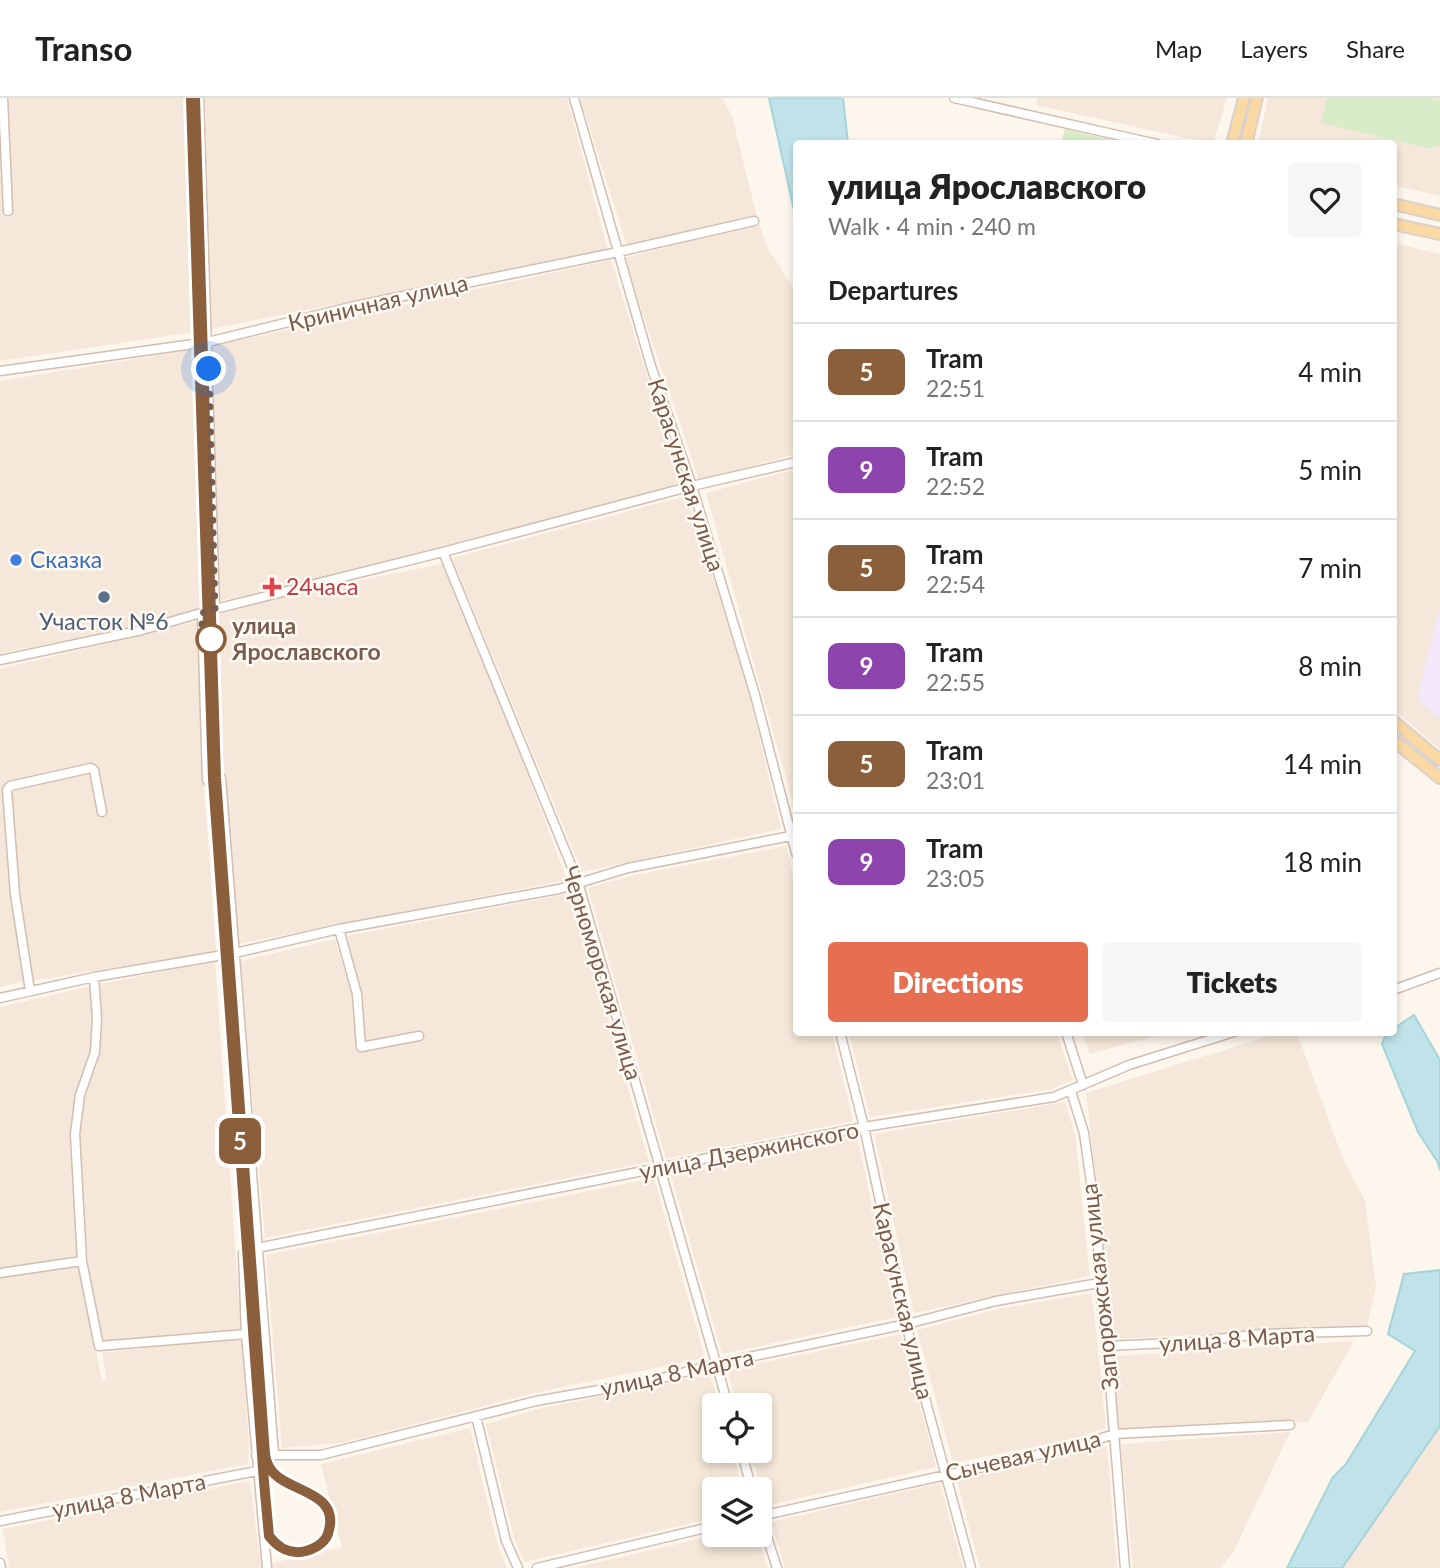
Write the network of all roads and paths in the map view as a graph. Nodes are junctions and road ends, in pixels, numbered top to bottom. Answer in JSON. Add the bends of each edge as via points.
{"nodes":[{"id":1,"x":3,"y":98,"type":"edge"},
{"id":2,"x":199,"y":98,"type":"edge"},
{"id":3,"x":574,"y":98,"type":"edge"},
{"id":4,"x":954,"y":98,"type":"edge"},
{"id":5,"x":1244,"y":98,"type":"edge"},
{"id":6,"x":1257,"y":98,"type":"edge"},
{"id":7,"x":1139,"y":140,"type":"edge"},
{"id":8,"x":1233,"y":140,"type":"edge"},
{"id":9,"x":1247,"y":140,"type":"edge"},
{"id":10,"x":1397,"y":205,"type":"edge"},
{"id":11,"x":8,"y":211,"type":"dead end"},
{"id":12,"x":1440,"y":215,"type":"edge"},
{"id":13,"x":754,"y":221,"type":"dead end"},
{"id":14,"x":1397,"y":224,"type":"edge"},
{"id":15,"x":1440,"y":234,"type":"edge"},
{"id":16,"x":618,"y":252,"type":"junction"},
{"id":17,"x":208,"y":342,"type":"junction"},
{"id":18,"x":0,"y":371,"type":"edge"},
{"id":19,"x":793,"y":463,"type":"edge"},
{"id":20,"x":692,"y":486,"type":"junction"},
{"id":21,"x":443,"y":552,"type":"junction"},
{"id":22,"x":215,"y":609,"type":"junction"},
{"id":23,"x":202,"y":613,"type":"junction"},
{"id":24,"x":0,"y":660,"type":"edge"},
{"id":25,"x":1397,"y":724,"type":"edge"},
{"id":26,"x":1397,"y":743,"type":"edge"},
{"id":27,"x":1440,"y":760,"type":"edge"},
{"id":28,"x":1440,"y":778,"type":"edge"},
{"id":29,"x":102,"y":811,"type":"dead end"},
{"id":30,"x":793,"y":831,"type":"edge"},
{"id":31,"x":793,"y":835,"type":"edge"},
{"id":32,"x":578,"y":882,"type":"junction"},
{"id":33,"x":339,"y":929,"type":"junction"},
{"id":34,"x":234,"y":953,"type":"junction"},
{"id":35,"x":1440,"y":973,"type":"edge"},
{"id":36,"x":94,"y":977,"type":"junction"},
{"id":37,"x":1397,"y":989,"type":"edge"},
{"id":38,"x":30,"y":990,"type":"junction"},
{"id":39,"x":0,"y":998,"type":"edge"},
{"id":40,"x":419,"y":1036,"type":"dead end"},
{"id":41,"x":841,"y":1036,"type":"edge"},
{"id":42,"x":1067,"y":1036,"type":"edge"},
{"id":43,"x":1221,"y":1036,"type":"edge"},
{"id":44,"x":1083,"y":1085,"type":"junction"},
{"id":45,"x":1070,"y":1091,"type":"junction"},
{"id":46,"x":864,"y":1127,"type":"junction"},
{"id":47,"x":660,"y":1169,"type":"junction"},
{"id":48,"x":257,"y":1248,"type":"junction"},
{"id":49,"x":82,"y":1261,"type":"junction"},
{"id":50,"x":0,"y":1273,"type":"edge"},
{"id":51,"x":1099,"y":1283,"type":"junction"},
{"id":52,"x":907,"y":1324,"type":"junction"},
{"id":53,"x":1367,"y":1331,"type":"dead end"},
{"id":54,"x":246,"y":1334,"type":"junction"},
{"id":55,"x":1107,"y":1346,"type":"junction"},
{"id":56,"x":716,"y":1364,"type":"junction"},
{"id":57,"x":724,"y":1393,"type":"edge"},
{"id":58,"x":476,"y":1416,"type":"junction"},
{"id":59,"x":1290,"y":1425,"type":"dead end"},
{"id":60,"x":1114,"y":1434,"type":"junction"},
{"id":61,"x":274,"y":1454,"type":"junction"},
{"id":62,"x":256,"y":1455,"type":"junction"},
{"id":63,"x":257,"y":1472,"type":"junction"},
{"id":64,"x":946,"y":1473,"type":"junction"},
{"id":65,"x":772,"y":1513,"type":"edge"},
{"id":66,"x":0,"y":1521,"type":"edge"},
{"id":67,"x":702,"y":1530,"type":"edge"},
{"id":68,"x":770,"y":1547,"type":"edge"},
{"id":69,"x":267,"y":1568,"type":"edge"},
{"id":70,"x":518,"y":1568,"type":"edge"},
{"id":71,"x":537,"y":1568,"type":"edge"},
{"id":72,"x":776,"y":1568,"type":"edge"},
{"id":73,"x":971,"y":1568,"type":"edge"},
{"id":74,"x":1125,"y":1568,"type":"edge"}],
"edges":[{"from":1,"to":11,"type":"street"},
{"from":2,"to":17,"type":"street"},
{"from":3,"to":16,"type":"street","name":"Карасунская улица"},
{"from":4,"to":7,"type":"street"},
{"from":5,"to":8,"type":"main road"},
{"from":6,"to":9,"type":"main road"},
{"from":10,"to":12,"type":"main road"},
{"from":13,"to":16,"type":"street","name":"Криничная улица"},
{"from":14,"to":15,"type":"main road"},
{"from":16,"to":17,"type":"street","name":"Криничная улица","via":[[350,307]]},
{"from":16,"to":20,"type":"street","name":"Карасунская улица"},
{"from":17,"to":18,"type":"street","name":"Криничная улица"},
{"from":17,"to":22,"type":"street"},
{"from":19,"to":20,"type":"street"},
{"from":20,"to":21,"type":"street"},
{"from":20,"to":30,"type":"street","name":"Карасунская улица"},
{"from":21,"to":22,"type":"street"},
{"from":21,"to":32,"type":"street","name":"Черноморская улица"},
{"from":22,"to":23,"type":"street"},
{"from":23,"to":24,"type":"street"},
{"from":23,"to":34,"type":"street","via":[[207,780],[221,778]]},
{"from":25,"to":27,"type":"main road"},
{"from":26,"to":28,"type":"main road"},
{"from":29,"to":38,"type":"street","via":[[90,768],[7,790],[15,894]]},
{"from":31,"to":32,"type":"street"},
{"from":32,"to":33,"type":"street"},
{"from":32,"to":47,"type":"street","name":"Черноморская улица"},
{"from":33,"to":34,"type":"street"},
{"from":33,"to":40,"type":"street","via":[[357,994],[361,1047]]},
{"from":34,"to":36,"type":"street"},
{"from":34,"to":48,"type":"street"},
{"from":35,"to":37,"type":"street"},
{"from":36,"to":38,"type":"street"},
{"from":36,"to":49,"type":"street","via":[[94,1052],[80,1095],[75,1134]]},
{"from":38,"to":39,"type":"street"},
{"from":41,"to":46,"type":"street","name":"Карасунская улица"},
{"from":42,"to":44,"type":"street"},
{"from":43,"to":44,"type":"street","name":"улица Дзержинского"},
{"from":44,"to":45,"type":"street","name":"улица Дзержинского"},
{"from":45,"to":46,"type":"street","name":"улица Дзержинского"},
{"from":45,"to":51,"type":"street","name":"Запорожская улица","via":[[1084,1132],[1098,1233]]},
{"from":46,"to":47,"type":"street","name":"улица Дзержинского"},
{"from":46,"to":52,"type":"street","name":"Карасунская улица"},
{"from":47,"to":48,"type":"street","name":"улица Дзержинского"},
{"from":47,"to":56,"type":"street","name":"Черноморская улица"},
{"from":48,"to":54,"type":"street","via":[[243,1254]]},
{"from":48,"to":61,"type":"street"},
{"from":49,"to":50,"type":"street"},
{"from":49,"to":54,"type":"street","via":[[99,1346]]},
{"from":51,"to":52,"type":"street","name":"улица 8 Марта","via":[[996,1301]]},
{"from":51,"to":55,"type":"street","name":"Запорожская улица"},
{"from":52,"to":56,"type":"street","name":"улица 8 Марта"},
{"from":52,"to":64,"type":"street","name":"Карасунская улица"},
{"from":53,"to":55,"type":"street","name":"улица 8 Марта"},
{"from":54,"to":62,"type":"street"},
{"from":55,"to":60,"type":"street","name":"Запорожская улица"},
{"from":56,"to":57,"type":"street","name":"Черноморская улица"},
{"from":56,"to":58,"type":"street","name":"улица 8 Марта"},
{"from":58,"to":61,"type":"street","name":"улица 8 Марта","via":[[321,1455]]},
{"from":58,"to":70,"type":"street","via":[[506,1541]]},
{"from":59,"to":60,"type":"street","name":"Сычевая улица"},
{"from":60,"to":64,"type":"street","name":"Сычевая улица","via":[[1078,1446]]},
{"from":60,"to":74,"type":"street","name":"Запорожская улица"},
{"from":61,"to":62,"type":"street","name":"улица 8 Марта"},
{"from":62,"to":63,"type":"street"},
{"from":63,"to":66,"type":"street","name":"улица 8 Марта"},
{"from":63,"to":69,"type":"street"},
{"from":64,"to":65,"type":"street","name":"Сычевая улица"},
{"from":64,"to":73,"type":"street","name":"Карасунская улица"},
{"from":67,"to":71,"type":"street"},
{"from":68,"to":72,"type":"street"}]}
